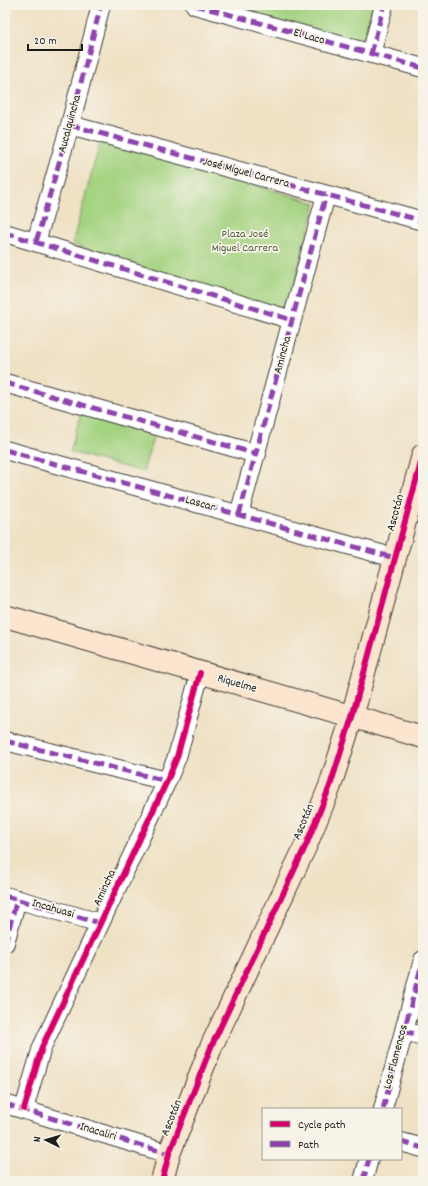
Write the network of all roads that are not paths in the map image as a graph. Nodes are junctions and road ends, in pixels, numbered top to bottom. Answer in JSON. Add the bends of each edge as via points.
{"nodes":[{"id":1,"x":101,"y":5,"type":"edge"},
{"id":2,"x":195,"y":5,"type":"edge"},
{"id":3,"x":384,"y":5,"type":"edge"},
{"id":4,"x":371,"y":54,"type":"junction"},
{"id":5,"x":423,"y":68,"type":"edge"},
{"id":6,"x":70,"y":125,"type":"junction"},
{"id":7,"x":326,"y":195,"type":"junction"},
{"id":8,"x":423,"y":221,"type":"edge"},
{"id":9,"x":5,"y":233,"type":"edge"},
{"id":10,"x":36,"y":242,"type":"junction"},
{"id":11,"x":292,"y":320,"type":"junction"},
{"id":12,"x":5,"y":384,"type":"edge"},
{"id":13,"x":5,"y":450,"type":"edge"},
{"id":14,"x":257,"y":454,"type":"junction"},
{"id":15,"x":423,"y":455,"type":"edge"},
{"id":16,"x":240,"y":516,"type":"junction"},
{"id":17,"x":395,"y":558,"type":"junction"},
{"id":18,"x":5,"y":616,"type":"edge"},
{"id":19,"x":200,"y":673,"type":"junction"},
{"id":20,"x":352,"y":717,"type":"junction"},
{"id":21,"x":423,"y":737,"type":"edge"},
{"id":22,"x":5,"y":741,"type":"edge"},
{"id":23,"x":167,"y":782,"type":"junction"},
{"id":24,"x":11,"y":897,"type":"edge"},
{"id":25,"x":100,"y":923,"type":"junction"},
{"id":26,"x":5,"y":943,"type":"edge"},
{"id":27,"x":423,"y":960,"type":"edge"},
{"id":28,"x":404,"y":1031,"type":"junction"},
{"id":29,"x":423,"y":1036,"type":"edge"},
{"id":30,"x":5,"y":1104,"type":"edge"},
{"id":31,"x":383,"y":1108,"type":"edge"},
{"id":32,"x":24,"y":1109,"type":"junction"},
{"id":33,"x":402,"y":1142,"type":"edge"},
{"id":34,"x":423,"y":1148,"type":"edge"},
{"id":35,"x":169,"y":1154,"type":"junction"},
{"id":36,"x":369,"y":1160,"type":"edge"},
{"id":37,"x":162,"y":1181,"type":"edge"},
{"id":38,"x":363,"y":1181,"type":"edge"}],
"edges":[{"from":1,"to":6,"type":"street","name":"Aucalquincha"},
{"from":2,"to":4,"type":"street","name":"El Laco"},
{"from":3,"to":4,"type":"street"},
{"from":4,"to":5,"type":"street","name":"El Laco"},
{"from":6,"to":7,"type":"street","name":"José Miguel Carrera"},
{"from":6,"to":10,"type":"street","name":"Aucalquincha"},
{"from":7,"to":8,"type":"street","name":"José Miguel Carrera"},
{"from":7,"to":11,"type":"street","name":"Amincha"},
{"from":9,"to":10,"type":"street"},
{"from":10,"to":11,"type":"street"},
{"from":11,"to":14,"type":"street","name":"Amincha"},
{"from":12,"to":14,"type":"street"},
{"from":13,"to":16,"type":"street","name":"Lascar"},
{"from":14,"to":16,"type":"street","name":"Amincha"},
{"from":15,"to":17,"type":"street","name":"Ascotán"},
{"from":16,"to":17,"type":"street","name":"Lascar"},
{"from":17,"to":20,"type":"street","name":"Ascotán"},
{"from":18,"to":19,"type":"street","name":"Riquelme"},
{"from":19,"to":20,"type":"street","name":"Riquelme"},
{"from":19,"to":23,"type":"street","name":"Amincha","via":[[177,757]]},
{"from":20,"to":21,"type":"street","name":"Riquelme"},
{"from":20,"to":35,"type":"street","name":"Ascotán","via":[[330,786],[306,845],[211,1047]]},
{"from":22,"to":23,"type":"street"},
{"from":23,"to":25,"type":"street","name":"Amincha"},
{"from":24,"to":25,"type":"street","name":"Incahuasi"},
{"from":24,"to":26,"type":"street"},
{"from":25,"to":32,"type":"street","name":"Amincha","via":[[42,1047]]},
{"from":27,"to":28,"type":"street","name":"Los Flamencos"},
{"from":28,"to":29,"type":"street"},
{"from":28,"to":31,"type":"street","name":"Los Flamencos"},
{"from":30,"to":32,"type":"street","name":"Inacaliri"},
{"from":32,"to":35,"type":"street","name":"Inacaliri"},
{"from":33,"to":34,"type":"street"},
{"from":35,"to":37,"type":"street","name":"Ascotán"},
{"from":36,"to":38,"type":"street"}]}
